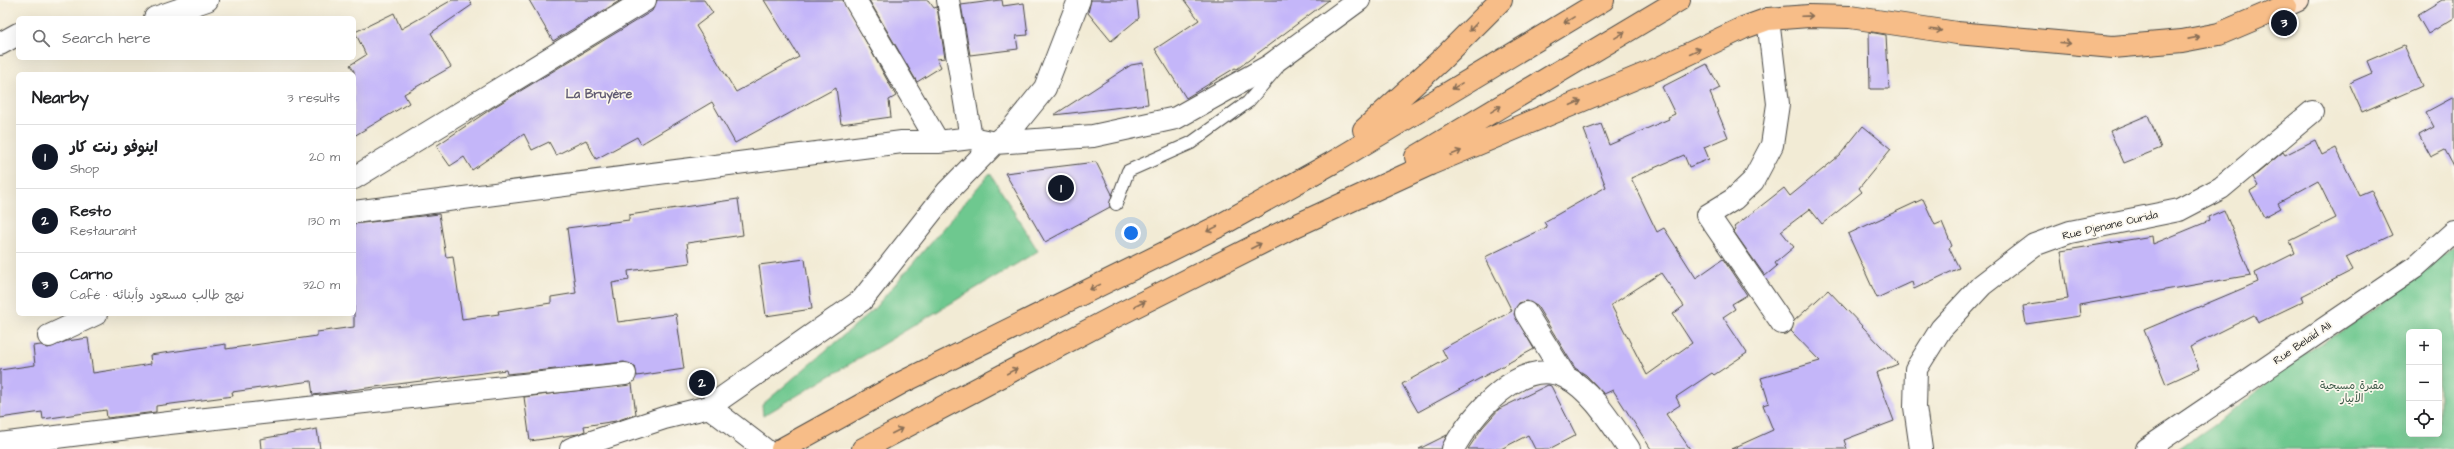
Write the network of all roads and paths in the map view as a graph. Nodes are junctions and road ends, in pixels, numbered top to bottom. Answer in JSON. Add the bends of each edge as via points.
{"nodes":[{"id":1,"x":207,"y":0,"type":"edge"},
{"id":2,"x":645,"y":0,"type":"edge"},
{"id":3,"x":855,"y":0,"type":"edge"},
{"id":4,"x":948,"y":0,"type":"edge"},
{"id":5,"x":1079,"y":0,"type":"edge"},
{"id":6,"x":1359,"y":0,"type":"edge"},
{"id":7,"x":1501,"y":0,"type":"edge"},
{"id":8,"x":1603,"y":0,"type":"edge"},
{"id":9,"x":1679,"y":0,"type":"edge"},
{"id":10,"x":2288,"y":2,"type":"edge"},
{"id":11,"x":161,"y":16,"type":"edge"},
{"id":12,"x":1768,"y":19,"type":"junction"},
{"id":13,"x":16,"y":35,"type":"edge"},
{"id":14,"x":0,"y":44,"type":"edge"},
{"id":15,"x":1296,"y":46,"type":"junction"},
{"id":16,"x":2312,"y":112,"type":"dead end"},
{"id":17,"x":971,"y":138,"type":"junction"},
{"id":18,"x":938,"y":142,"type":"junction"},
{"id":19,"x":995,"y":143,"type":"junction"},
{"id":20,"x":356,"y":177,"type":"edge"},
{"id":21,"x":1116,"y":204,"type":"dead end"},
{"id":22,"x":356,"y":212,"type":"edge"},
{"id":23,"x":1240,"y":214,"type":"junction"},
{"id":24,"x":1293,"y":227,"type":"junction"},
{"id":25,"x":2454,"y":232,"type":"edge"},
{"id":26,"x":1526,"y":313,"type":"dead end"},
{"id":27,"x":92,"y":316,"type":"edge"},
{"id":28,"x":1782,"y":323,"type":"dead end"},
{"id":29,"x":49,"y":336,"type":"dead end"},
{"id":30,"x":625,"y":374,"type":"dead end"},
{"id":31,"x":1565,"y":376,"type":"junction"},
{"id":32,"x":709,"y":407,"type":"junction"},
{"id":33,"x":0,"y":444,"type":"edge"},
{"id":34,"x":571,"y":449,"type":"edge"},
{"id":35,"x":764,"y":449,"type":"edge"},
{"id":36,"x":782,"y":449,"type":"edge"},
{"id":37,"x":863,"y":449,"type":"edge"},
{"id":38,"x":1453,"y":449,"type":"edge"},
{"id":39,"x":1629,"y":449,"type":"edge"},
{"id":40,"x":1921,"y":449,"type":"edge"},
{"id":41,"x":2147,"y":449,"type":"edge"}],
"edges":[{"from":1,"to":11,"type":"street"},
{"from":2,"to":20,"type":"street"},
{"from":3,"to":18,"type":"street"},
{"from":4,"to":17,"type":"street"},
{"from":5,"to":19,"type":"street","via":[[1045,88],[1011,130]]},
{"from":6,"to":15,"type":"street"},
{"from":7,"to":23,"type":"highway","one_way":true,"via":[[1376,121]]},
{"from":8,"to":23,"type":"highway","one_way":true,"via":[[1332,163]]},
{"from":24,"to":9,"type":"highway","one_way":true,"via":[[1442,142]]},
{"from":12,"to":10,"type":"highway","one_way":true,"via":[[1850,17],[1957,33],[2113,47],[2182,41],[2219,34]]},
{"from":24,"to":12,"type":"highway","one_way":true,"via":[[1430,164],[1657,69],[1743,28]]},
{"from":12,"to":28,"type":"street","via":[[1778,104],[1772,145],[1753,181],[1734,199],[1708,215]]},
{"from":13,"to":14,"type":"street"},
{"from":15,"to":19,"type":"street","via":[[1251,77],[1176,118],[1093,136]]},
{"from":15,"to":21,"type":"lane","via":[[1248,102],[1191,143],[1128,171]]},
{"from":16,"to":40,"type":"street","name":"Rue Djenane Ourida","via":[[2220,188],[2179,210],[2070,232],[2034,245],[1982,284],[1941,329],[1916,369],[1915,407]]},
{"from":17,"to":18,"type":"street"},
{"from":17,"to":19,"type":"street"},
{"from":18,"to":22,"type":"street","via":[[902,142]]},
{"from":19,"to":32,"type":"street","via":[[947,192],[862,300]]},
{"from":23,"to":36,"type":"highway","one_way":true,"via":[[901,383]]},
{"from":37,"to":24,"type":"highway","one_way":true,"via":[[1114,317]]},
{"from":25,"to":41,"type":"street","name":"Rue Belaïd Ali","via":[[2415,267]]},
{"from":26,"to":31,"type":"street"},
{"from":27,"to":29,"type":"street"},
{"from":30,"to":33,"type":"street","via":[[177,422]]},
{"from":31,"to":38,"type":"street","via":[[1537,372],[1517,381],[1482,406]]},
{"from":31,"to":39,"type":"street","via":[[1594,400]]},
{"from":32,"to":34,"type":"street","via":[[664,418]]},
{"from":32,"to":35,"type":"street"}]}
